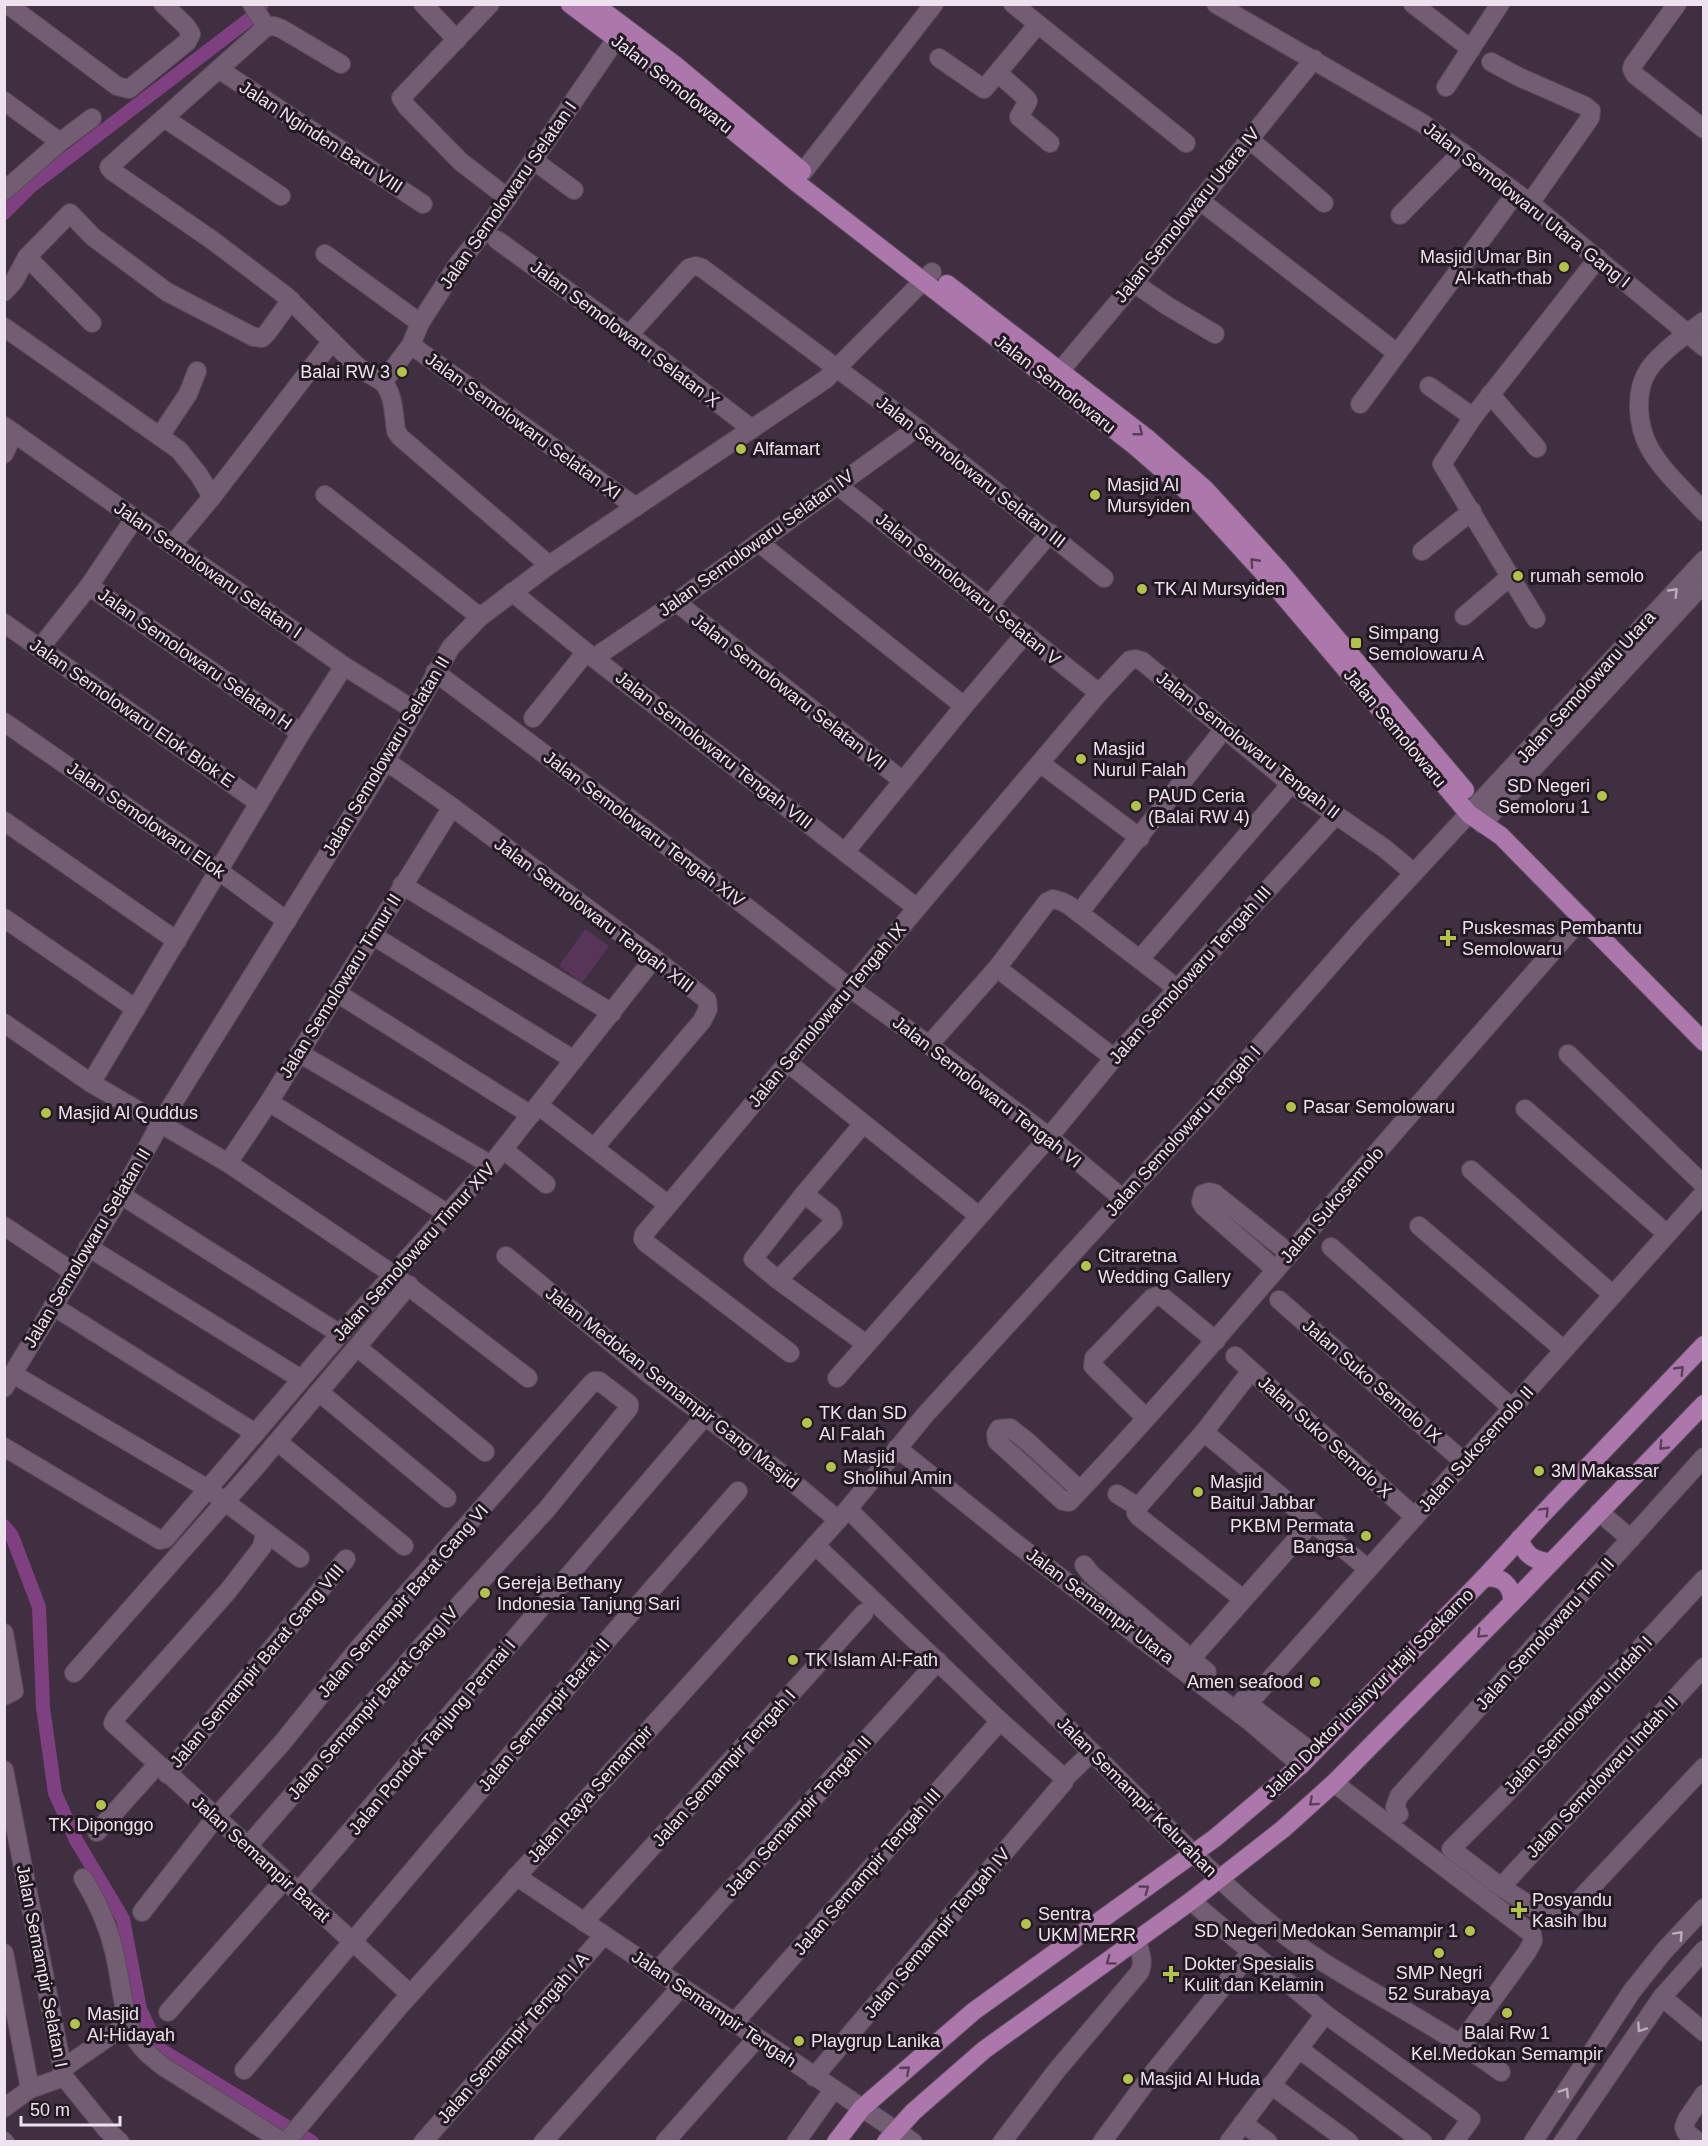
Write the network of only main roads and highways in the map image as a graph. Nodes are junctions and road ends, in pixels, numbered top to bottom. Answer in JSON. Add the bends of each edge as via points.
{"nodes":[{"id":1,"x":570,"y":4,"type":"edge"},
{"id":2,"x":594,"y":4,"type":"edge"},
{"id":3,"x":671,"y":71,"type":"junction"},
{"id":4,"x":928,"y":277,"type":"junction"},
{"id":5,"x":1201,"y":494,"type":"junction"},
{"id":6,"x":1704,"y":1042,"type":"edge"},
{"id":7,"x":1704,"y":1344,"type":"edge"},
{"id":8,"x":1704,"y":1404,"type":"edge"},
{"id":9,"x":1520,"y":1538,"type":"junction"},
{"id":10,"x":1551,"y":1562,"type":"junction"},
{"id":11,"x":1485,"y":1578,"type":"junction"},
{"id":12,"x":1512,"y":1603,"type":"junction"},
{"id":13,"x":891,"y":2136,"type":"edge"},
{"id":14,"x":836,"y":2142,"type":"edge"}],
"edges":[{"from":1,"to":3,"type":"main road","name":"Jalan Semolowaru","via":[[616,39]]},
{"from":2,"to":3,"type":"main road","name":"Jalan Semolowaru"},
{"from":3,"to":4,"type":"main road","name":"Jalan Semolowaru","via":[[803,172]]},
{"from":3,"to":4,"type":"main road","name":"Jalan Semolowaru","via":[[771,162]]},
{"from":4,"to":5,"type":"main road","name":"Jalan Semolowaru","via":[[1134,446]]},
{"from":4,"to":5,"type":"main road","name":"Jalan Semolowaru","one_way":true,"via":[[1148,439]]},
{"from":5,"to":6,"type":"main road","name":"Jalan Semolowaru","via":[[1262,571],[1480,815]]},
{"from":9,"to":7,"type":"main road","name":"Jalan Doktor Insinyur Haji Soekarno","one_way":true},
{"from":8,"to":10,"type":"main road","name":"Jalan Doktor Insinyur Haji Soekarno","one_way":true},
{"from":9,"to":10,"type":"main road","via":[[1530,1556]]},
{"from":9,"to":11,"type":"main road","name":"Jalan Doktor Insinyur Haji Soekarno"},
{"from":10,"to":12,"type":"main road","name":"Jalan Doktor Insinyur Haji Soekarno"},
{"from":11,"to":12,"type":"main road","via":[[1505,1583]]},
{"from":14,"to":11,"type":"main road","name":"Jalan Doktor Insinyur Haji Soekarno","one_way":true,"via":[[862,2109],[974,2011],[1194,1854],[1251,1808],[1307,1759]]},
{"from":12,"to":13,"type":"main road","name":"Jalan Doktor Insinyur Haji Soekarno","one_way":true,"via":[[1334,1783],[1283,1829],[1137,1941],[984,2050]]}]}
